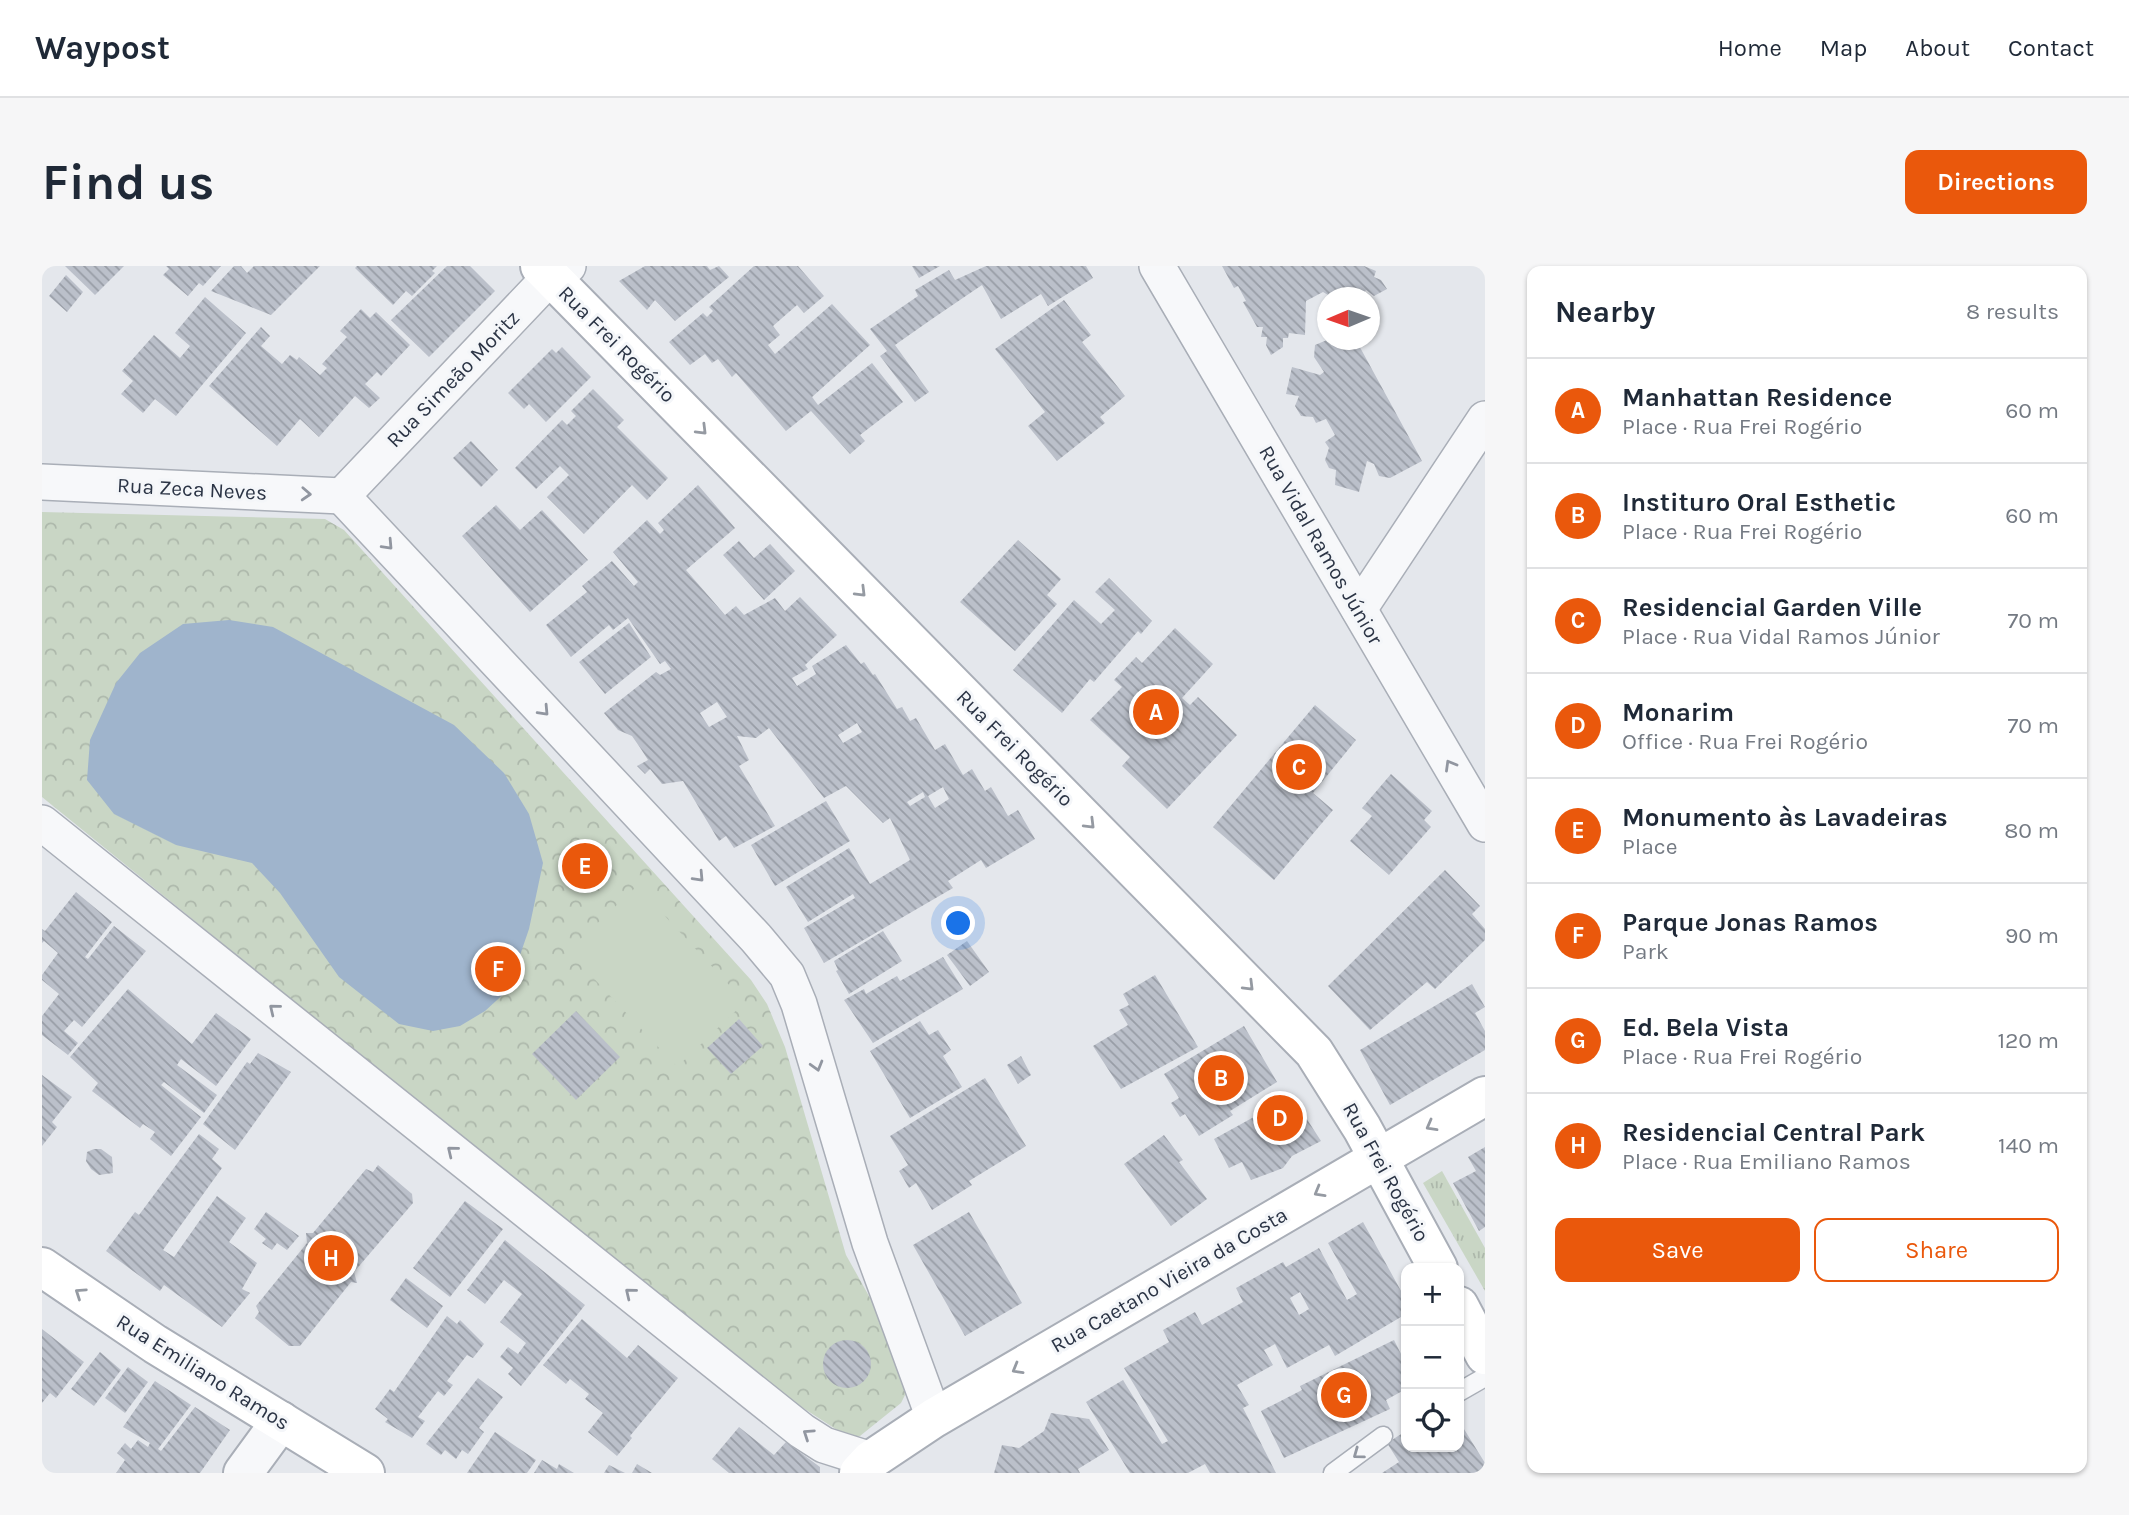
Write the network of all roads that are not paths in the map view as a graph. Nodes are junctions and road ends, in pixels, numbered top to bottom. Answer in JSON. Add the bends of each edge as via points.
{"nodes":[{"id":1,"x":1157,"y":266,"type":"edge"},
{"id":2,"x":553,"y":269,"type":"edge"},
{"id":3,"x":1485,"y":419,"type":"edge"},
{"id":4,"x":42,"y":482,"type":"edge"},
{"id":5,"x":342,"y":496,"type":"junction"},
{"id":6,"x":1359,"y":609,"type":"junction"},
{"id":7,"x":42,"y":823,"type":"edge"},
{"id":8,"x":1485,"y":824,"type":"edge"},
{"id":9,"x":1485,"y":1096,"type":"edge"},
{"id":10,"x":1377,"y":1156,"type":"junction"},
{"id":11,"x":1435,"y":1263,"type":"edge"},
{"id":12,"x":42,"y":1267,"type":"edge"},
{"id":13,"x":1464,"y":1315,"type":"edge"},
{"id":14,"x":1485,"y":1355,"type":"edge"},
{"id":15,"x":1485,"y":1377,"type":"edge"},
{"id":16,"x":1464,"y":1389,"type":"edge"},
{"id":17,"x":934,"y":1418,"type":"junction"},
{"id":18,"x":281,"y":1420,"type":"junction"},
{"id":19,"x":1383,"y":1436,"type":"dead end"},
{"id":20,"x":865,"y":1466,"type":"edge"},
{"id":21,"x":243,"y":1473,"type":"edge"},
{"id":22,"x":365,"y":1473,"type":"edge"},
{"id":23,"x":1333,"y":1473,"type":"edge"}],
"edges":[{"from":1,"to":6,"type":"street","name":"Rua Vidal Ramos Júnior"},
{"from":2,"to":5,"type":"street","name":"Rua Simeão Moritz"},
{"from":2,"to":10,"type":"main road","name":"Rua Frei Rogério","one_way":true,"via":[[1314,1052]]},
{"from":3,"to":6,"type":"street"},
{"from":4,"to":5,"type":"street","name":"Rua Zeca Neves","one_way":true},
{"from":5,"to":17,"type":"street","one_way":true,"via":[[787,975],[870,1243]]},
{"from":8,"to":6,"type":"street","name":"Rua Vidal Ramos Júnior","one_way":true},
{"from":20,"to":7,"type":"street","one_way":true,"via":[[802,1431]]},
{"from":9,"to":10,"type":"main road","name":"Rua Caetano Vieira da Costa","one_way":true},
{"from":10,"to":11,"type":"main road","name":"Rua Frei Rogério"},
{"from":10,"to":17,"type":"main road","name":"Rua Caetano Vieira da Costa","one_way":true},
{"from":18,"to":12,"type":"main road","name":"Rua Emiliano Ramos","one_way":true,"via":[[155,1344]]},
{"from":13,"to":14,"type":"main road"},
{"from":15,"to":16,"type":"lane"},
{"from":17,"to":20,"type":"main road","name":"Rua Caetano Vieira da Costa"},
{"from":18,"to":21,"type":"street"},
{"from":18,"to":22,"type":"main road","name":"Rua Emiliano Ramos"},
{"from":19,"to":23,"type":"lane","one_way":true}]}
